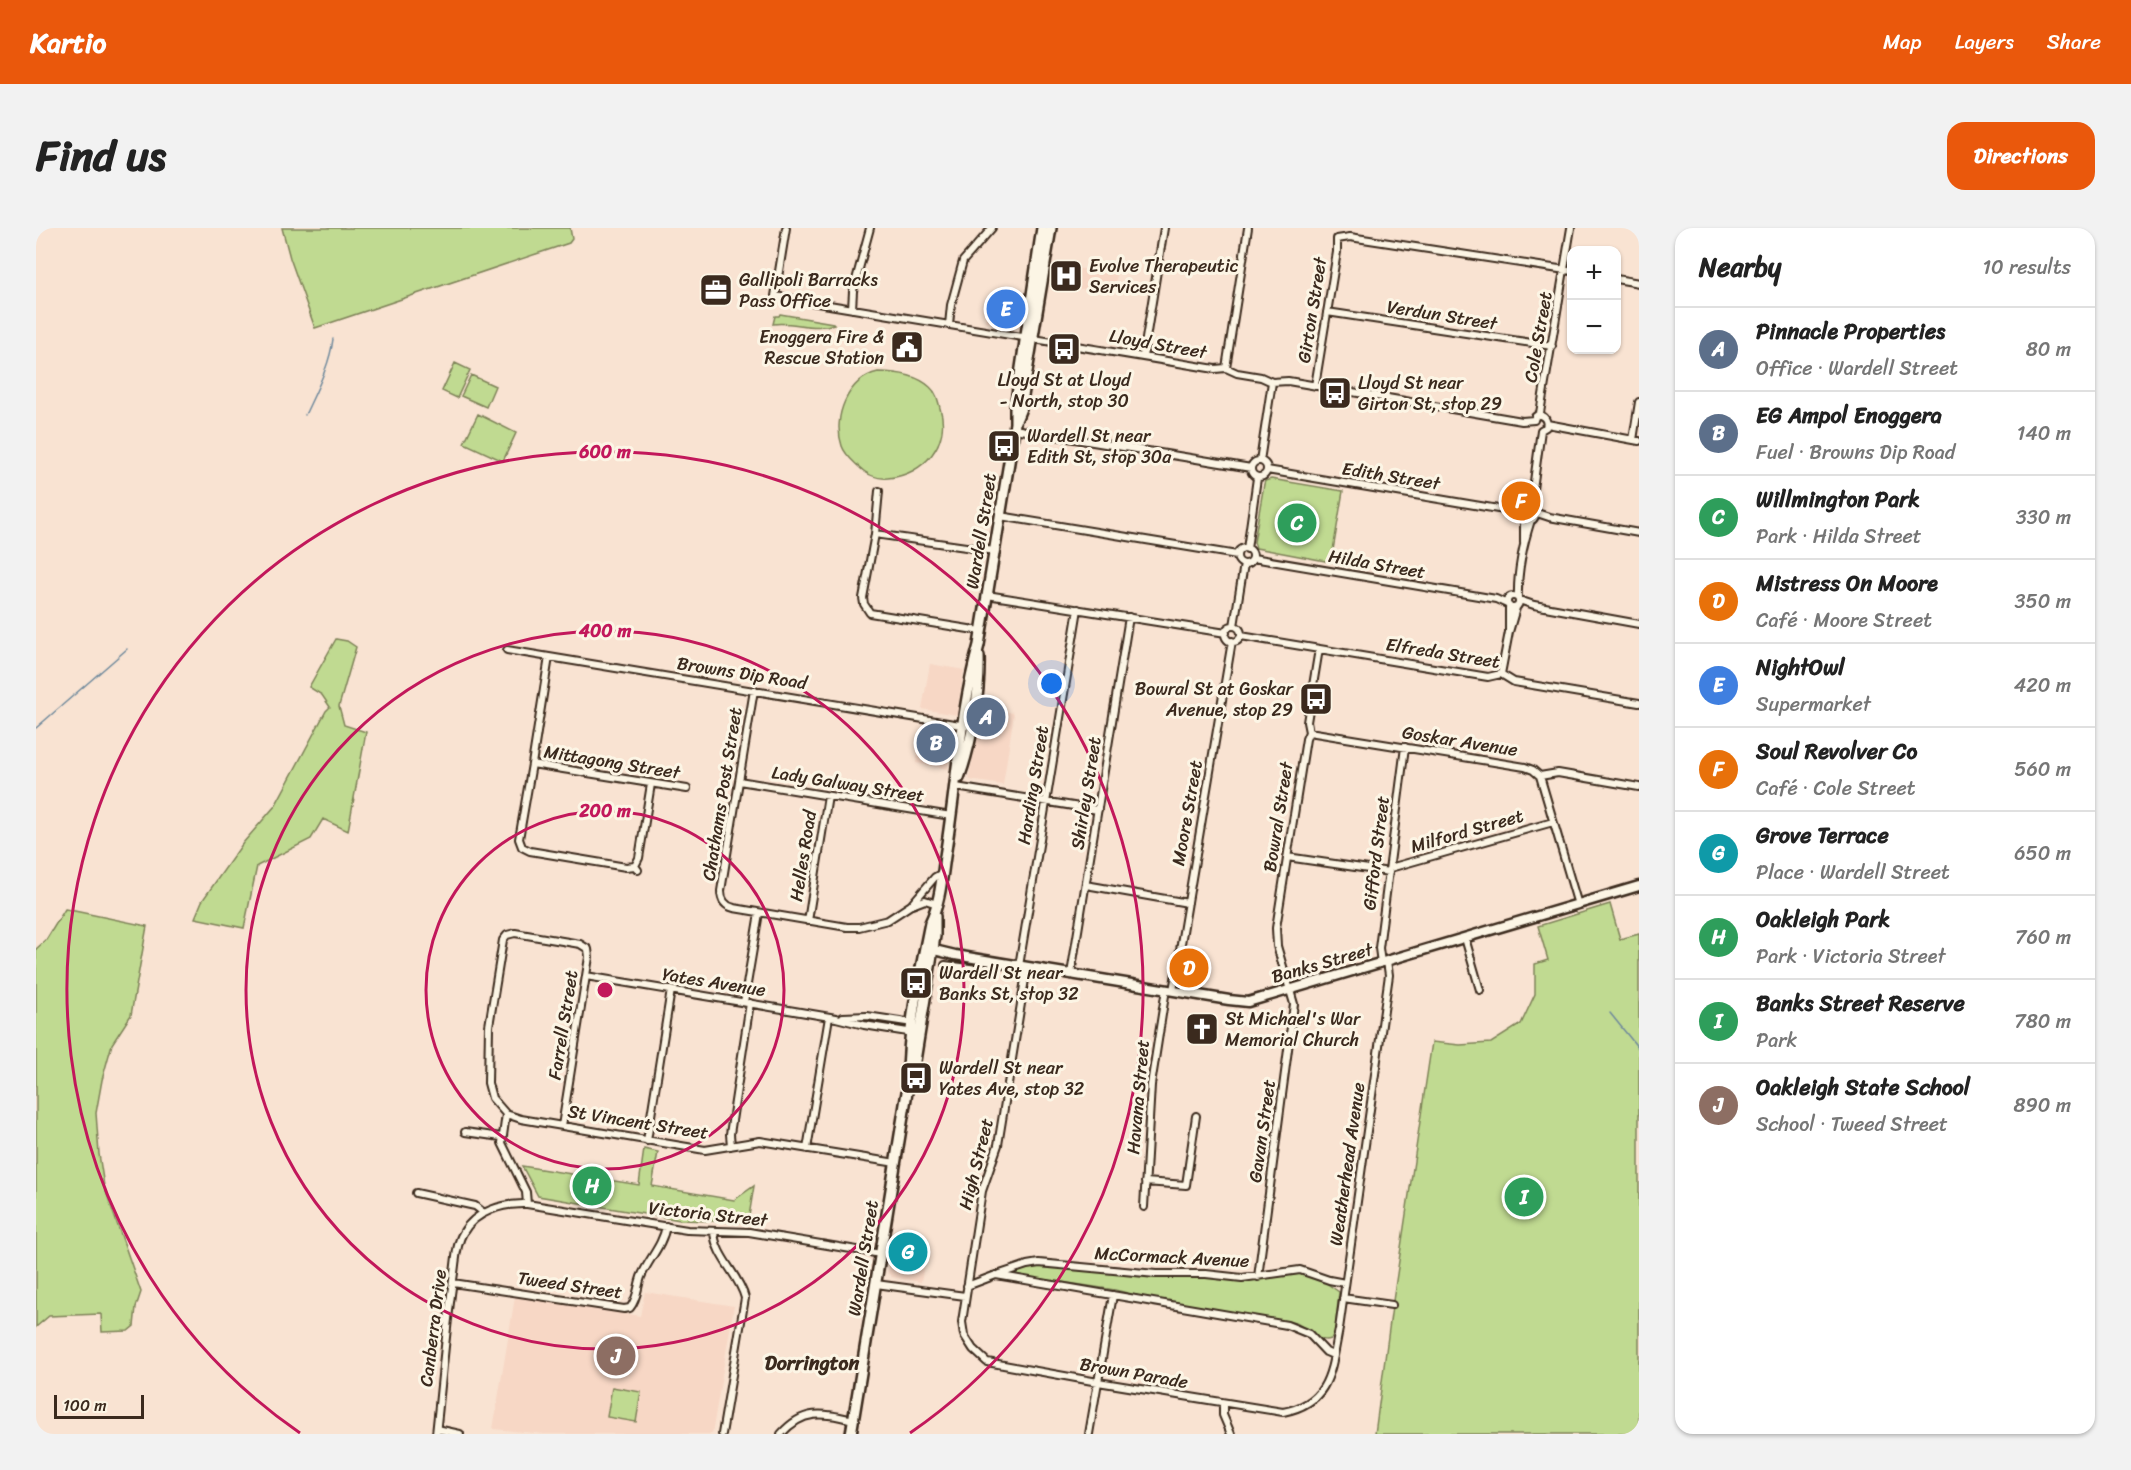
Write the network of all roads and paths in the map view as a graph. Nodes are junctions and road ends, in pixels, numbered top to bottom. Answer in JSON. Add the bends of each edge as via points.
{"nodes":[{"id":1,"x":786,"y":228,"type":"edge"},
{"id":2,"x":870,"y":228,"type":"edge"},
{"id":3,"x":992,"y":228,"type":"edge"},
{"id":4,"x":1042,"y":228,"type":"edge"},
{"id":5,"x":1051,"y":228,"type":"edge"},
{"id":6,"x":1164,"y":228,"type":"edge"},
{"id":7,"x":1248,"y":228,"type":"edge"},
{"id":8,"x":1571,"y":228,"type":"edge"},
{"id":9,"x":1570,"y":246,"type":"edge"},
{"id":10,"x":1567,"y":271,"type":"edge"},
{"id":11,"x":1567,"y":276,"type":"edge"},
{"id":12,"x":1621,"y":280,"type":"edge"},
{"id":13,"x":1639,"y":282,"type":"edge"},
{"id":14,"x":852,"y":309,"type":"junction"},
{"id":15,"x":1327,"y":312,"type":"junction"},
{"id":16,"x":949,"y":325,"type":"junction"},
{"id":17,"x":1030,"y":338,"type":"junction"},
{"id":18,"x":1552,"y":346,"type":"junction"},
{"id":19,"x":1143,"y":357,"type":"junction"},
{"id":20,"x":1226,"y":368,"type":"junction"},
{"id":21,"x":1272,"y":382,"type":"junction"},
{"id":22,"x":1315,"y":386,"type":"junction"},
{"id":23,"x":1639,"y":402,"type":"edge"},
{"id":24,"x":1540,"y":415,"type":"junction"},
{"id":25,"x":1534,"y":420,"type":"junction"},
{"id":26,"x":1547,"y":424,"type":"junction"},
{"id":27,"x":1014,"y":426,"type":"junction"},
{"id":28,"x":1541,"y":430,"type":"junction"},
{"id":29,"x":1636,"y":440,"type":"edge"},
{"id":30,"x":1260,"y":461,"type":"junction"},
{"id":31,"x":1251,"y":468,"type":"junction"},
{"id":32,"x":1268,"y":470,"type":"junction"},
{"id":33,"x":1257,"y":477,"type":"junction"},
{"id":34,"x":879,"y":491,"type":"dead end"},
{"id":35,"x":1528,"y":514,"type":"junction"},
{"id":36,"x":1000,"y":516,"type":"junction"},
{"id":37,"x":1639,"y":533,"type":"edge"},
{"id":38,"x":875,"y":534,"type":"junction"},
{"id":39,"x":1246,"y":549,"type":"junction"},
{"id":40,"x":994,"y":551,"type":"junction"},
{"id":41,"x":1238,"y":555,"type":"junction"},
{"id":42,"x":1253,"y":558,"type":"junction"},
{"id":43,"x":1244,"y":564,"type":"junction"},
{"id":44,"x":987,"y":595,"type":"junction"},
{"id":45,"x":1513,"y":602,"type":"junction"},
{"id":46,"x":1078,"y":609,"type":"junction"},
{"id":47,"x":1129,"y":617,"type":"junction"},
{"id":48,"x":1639,"y":624,"type":"edge"},
{"id":49,"x":1234,"y":626,"type":"junction"},
{"id":50,"x":981,"y":631,"type":"junction"},
{"id":51,"x":1226,"y":633,"type":"junction"},
{"id":52,"x":1241,"y":636,"type":"junction"},
{"id":53,"x":1232,"y":641,"type":"junction"},
{"id":54,"x":1319,"y":649,"type":"junction"},
{"id":55,"x":507,"y":650,"type":"dead end"},
{"id":56,"x":549,"y":657,"type":"junction"},
{"id":57,"x":1501,"y":674,"type":"junction"},
{"id":58,"x":754,"y":690,"type":"junction"},
{"id":59,"x":1639,"y":703,"type":"edge"},
{"id":60,"x":967,"y":726,"type":"junction"},
{"id":61,"x":1309,"y":732,"type":"junction"},
{"id":62,"x":1405,"y":747,"type":"junction"},
{"id":63,"x":532,"y":764,"type":"junction"},
{"id":64,"x":1540,"y":776,"type":"junction"},
{"id":65,"x":739,"y":781,"type":"junction"},
{"id":66,"x":651,"y":784,"type":"junction"},
{"id":67,"x":956,"y":785,"type":"junction"},
{"id":68,"x":1639,"y":787,"type":"edge"},
{"id":69,"x":687,"y":789,"type":"dead end"},
{"id":70,"x":828,"y":796,"type":"junction"},
{"id":71,"x":1046,"y":802,"type":"junction"},
{"id":72,"x":1098,"y":810,"type":"junction"},
{"id":73,"x":951,"y":816,"type":"junction"},
{"id":74,"x":1552,"y":822,"type":"junction"},
{"id":75,"x":1287,"y":857,"type":"junction"},
{"id":76,"x":1390,"y":870,"type":"junction"},
{"id":77,"x":942,"y":873,"type":"junction"},
{"id":78,"x":1086,"y":885,"type":"junction"},
{"id":79,"x":1639,"y":886,"type":"edge"},
{"id":80,"x":1188,"y":903,"type":"junction"},
{"id":81,"x":911,"y":905,"type":"junction"},
{"id":82,"x":1578,"y":905,"type":"junction"},
{"id":83,"x":936,"y":908,"type":"junction"},
{"id":84,"x":759,"y":913,"type":"junction"},
{"id":85,"x":808,"y":921,"type":"junction"},
{"id":86,"x":1465,"y":938,"type":"junction"},
{"id":87,"x":928,"y":951,"type":"junction"},
{"id":88,"x":1384,"y":962,"type":"junction"},
{"id":89,"x":1006,"y":964,"type":"junction"},
{"id":90,"x":945,"y":965,"type":"dead end"},
{"id":91,"x":1023,"y":966,"type":"junction"},
{"id":92,"x":1071,"y":974,"type":"junction"},
{"id":93,"x":586,"y":976,"type":"junction"},
{"id":94,"x":671,"y":990,"type":"junction"},
{"id":95,"x":1170,"y":990,"type":"junction"},
{"id":96,"x":1291,"y":990,"type":"junction"},
{"id":97,"x":1480,"y":990,"type":"dead end"},
{"id":98,"x":747,"y":1003,"type":"junction"},
{"id":99,"x":833,"y":1017,"type":"junction"},
{"id":100,"x":915,"y":1028,"type":"junction"},
{"id":101,"x":506,"y":1114,"type":"junction"},
{"id":102,"x":1196,"y":1116,"type":"dead end"},
{"id":103,"x":562,"y":1126,"type":"junction"},
{"id":104,"x":465,"y":1132,"type":"dead end"},
{"id":105,"x":501,"y":1137,"type":"junction"},
{"id":106,"x":647,"y":1141,"type":"junction"},
{"id":107,"x":731,"y":1146,"type":"junction"},
{"id":108,"x":807,"y":1149,"type":"junction"},
{"id":109,"x":896,"y":1163,"type":"junction"},
{"id":110,"x":1145,"y":1182,"type":"junction"},
{"id":111,"x":416,"y":1192,"type":"dead end"},
{"id":112,"x":527,"y":1204,"type":"junction"},
{"id":113,"x":1144,"y":1208,"type":"dead end"},
{"id":114,"x":484,"y":1213,"type":"junction"},
{"id":115,"x":467,"y":1227,"type":"joint"},
{"id":116,"x":666,"y":1227,"type":"junction"},
{"id":117,"x":714,"y":1232,"type":"junction"},
{"id":118,"x":881,"y":1254,"type":"junction"},
{"id":119,"x":996,"y":1275,"type":"junction"},
{"id":120,"x":1258,"y":1277,"type":"junction"},
{"id":121,"x":453,"y":1283,"type":"junction"},
{"id":122,"x":1346,"y":1283,"type":"junction"},
{"id":123,"x":876,"y":1284,"type":"junction"},
{"id":124,"x":967,"y":1286,"type":"junction"},
{"id":125,"x":1113,"y":1295,"type":"junction"},
{"id":126,"x":965,"y":1296,"type":"junction"},
{"id":127,"x":1343,"y":1298,"type":"junction"},
{"id":128,"x":1392,"y":1305,"type":"dead end"},
{"id":129,"x":1334,"y":1355,"type":"junction"},
{"id":130,"x":1331,"y":1370,"type":"joint"},
{"id":131,"x":1098,"y":1382,"type":"junction"},
{"id":132,"x":1223,"y":1403,"type":"junction"},
{"id":133,"x":854,"y":1420,"type":"junction"},
{"id":134,"x":436,"y":1432,"type":"edge"},
{"id":135,"x":460,"y":1434,"type":"edge"},
{"id":136,"x":722,"y":1434,"type":"edge"},
{"id":137,"x":781,"y":1434,"type":"edge"},
{"id":138,"x":851,"y":1434,"type":"edge"},
{"id":139,"x":1089,"y":1434,"type":"edge"},
{"id":140,"x":1231,"y":1434,"type":"edge"}],
"edges":[{"from":1,"to":14,"type":"street","name":"Lloyd Street","via":[[775,296]]},
{"from":2,"to":14,"type":"street"},
{"from":3,"to":16,"type":"street","via":[[962,264]]},
{"from":4,"to":17,"type":"highway","name":"Wardell Street"},
{"from":5,"to":17,"type":"highway","name":"Wardell Street"},
{"from":6,"to":19,"type":"street"},
{"from":7,"to":20,"type":"street"},
{"from":8,"to":9,"type":"street","name":"Cole Street"},
{"from":10,"to":15,"type":"street","name":"Girton Street","via":[[1350,237],[1337,239]]},
{"from":11,"to":18,"type":"street","name":"Cole Street"},
{"from":12,"to":13,"type":"street"},
{"from":14,"to":16,"type":"street","name":"Lloyd Street"},
{"from":15,"to":18,"type":"street","name":"Verdun Street"},
{"from":15,"to":22,"type":"street","name":"Girton Street"},
{"from":16,"to":17,"type":"street","name":"Lloyd Street"},
{"from":17,"to":19,"type":"street","name":"Lloyd Street"},
{"from":17,"to":27,"type":"highway","name":"Wardell Street","via":[[1014,408]]},
{"from":18,"to":24,"type":"street","name":"Cole Street"},
{"from":19,"to":20,"type":"street","name":"Lloyd Street"},
{"from":20,"to":21,"type":"street","name":"Lloyd Street"},
{"from":21,"to":22,"type":"street","name":"Lloyd Street"},
{"from":21,"to":30,"type":"street"},
{"from":22,"to":25,"type":"street","name":"Lloyd Street"},
{"from":23,"to":29,"type":"street"},
{"from":24,"to":25,"type":"street"},
{"from":24,"to":26,"type":"street"},
{"from":25,"to":28,"type":"street"},
{"from":26,"to":28,"type":"street"},
{"from":26,"to":29,"type":"street"},
{"from":27,"to":31,"type":"street"},
{"from":27,"to":36,"type":"highway","name":"Wardell Street"},
{"from":28,"to":35,"type":"street"},
{"from":30,"to":31,"type":"street"},
{"from":30,"to":32,"type":"street"},
{"from":31,"to":33,"type":"street"},
{"from":32,"to":33,"type":"street","via":[[1263,477]]},
{"from":32,"to":35,"type":"street","name":"Edith Street"},
{"from":33,"to":39,"type":"street"},
{"from":34,"to":38,"type":"street"},
{"from":35,"to":37,"type":"street","name":"Edith Street"},
{"from":35,"to":45,"type":"street"},
{"from":36,"to":40,"type":"highway","name":"Wardell Street"},
{"from":36,"to":41,"type":"street"},
{"from":38,"to":40,"type":"street"},
{"from":38,"to":50,"type":"street","via":[[863,598],[870,613]]},
{"from":39,"to":41,"type":"street"},
{"from":39,"to":42,"type":"street"},
{"from":40,"to":44,"type":"highway","name":"Wardell Street"},
{"from":41,"to":43,"type":"street"},
{"from":42,"to":43,"type":"street"},
{"from":42,"to":45,"type":"street","name":"Hilda Street"},
{"from":43,"to":49,"type":"street"},
{"from":44,"to":46,"type":"street"},
{"from":44,"to":50,"type":"highway","name":"Wardell Street"},
{"from":45,"to":48,"type":"street","name":"Hilda Street"},
{"from":45,"to":57,"type":"street"},
{"from":46,"to":47,"type":"street"},
{"from":46,"to":71,"type":"street","name":"Harding Street"},
{"from":47,"to":51,"type":"street"},
{"from":47,"to":72,"type":"street","name":"Shirley Street"},
{"from":49,"to":51,"type":"street"},
{"from":49,"to":52,"type":"street"},
{"from":50,"to":60,"type":"highway","name":"Wardell Street","via":[[980,670]]},
{"from":51,"to":53,"type":"street"},
{"from":52,"to":53,"type":"street"},
{"from":52,"to":54,"type":"street","name":"Elfreda Street"},
{"from":53,"to":80,"type":"street","name":"Moore Street"},
{"from":54,"to":57,"type":"street","name":"Elfreda Street","via":[[1488,677]]},
{"from":54,"to":61,"type":"street","name":"Bowral Street","via":[[1307,722]]},
{"from":55,"to":56,"type":"street","name":"Browns Dip Road"},
{"from":56,"to":58,"type":"street","name":"Browns Dip Road"},
{"from":56,"to":63,"type":"street","name":"Mittagong Street"},
{"from":57,"to":59,"type":"street","name":"Elfreda Street","via":[[1514,682]]},
{"from":58,"to":60,"type":"street","name":"Browns Dip Road"},
{"from":58,"to":65,"type":"street","name":"Chathams Post Street"},
{"from":60,"to":67,"type":"highway","name":"Wardell Street","via":[[956,766]]},
{"from":61,"to":62,"type":"street","name":"Goskar Avenue"},
{"from":61,"to":75,"type":"street","name":"Bowral Street"},
{"from":62,"to":64,"type":"street","name":"Goskar Avenue","via":[[1525,767]]},
{"from":62,"to":76,"type":"street","name":"Gifford Street"},
{"from":63,"to":66,"type":"street","name":"Mittagong Street"},
{"from":63,"to":66,"type":"street","via":[[519,839],[527,850],[552,855],[637,868]]},
{"from":64,"to":68,"type":"street","name":"Goskar Avenue","via":[[1558,773]]},
{"from":64,"to":74,"type":"street"},
{"from":65,"to":70,"type":"street","name":"Lady Galway Street"},
{"from":65,"to":84,"type":"street","name":"Chathams Post Street","via":[[721,894],[731,908]]},
{"from":66,"to":69,"type":"street","name":"Mittagong Street"},
{"from":67,"to":71,"type":"street"},
{"from":67,"to":73,"type":"highway","name":"Wardell Street"},
{"from":70,"to":73,"type":"street","name":"Lady Galway Street"},
{"from":70,"to":85,"type":"street","name":"Helles Road"},
{"from":71,"to":72,"type":"street"},
{"from":71,"to":91,"type":"street","name":"Harding Street"},
{"from":72,"to":78,"type":"street","name":"Shirley Street"},
{"from":73,"to":77,"type":"highway","name":"Wardell Street"},
{"from":74,"to":76,"type":"street","name":"Milford Street"},
{"from":74,"to":82,"type":"street"},
{"from":75,"to":76,"type":"street","name":"Milford Street"},
{"from":75,"to":96,"type":"street","name":"Bowral Street","via":[[1276,937]]},
{"from":76,"to":88,"type":"street","name":"Gifford Street","via":[[1379,948]]},
{"from":77,"to":81,"type":"street"},
{"from":77,"to":83,"type":"highway","name":"Wardell Street"},
{"from":78,"to":80,"type":"street"},
{"from":78,"to":92,"type":"street","name":"Shirley Street"},
{"from":79,"to":82,"type":"main road","name":"Banks Street"},
{"from":80,"to":95,"type":"street","name":"Moore Street"},
{"from":81,"to":83,"type":"street","via":[[925,900]]},
{"from":81,"to":85,"type":"street","via":[[888,920],[855,928]]},
{"from":82,"to":86,"type":"main road","name":"Banks Street"},
{"from":83,"to":87,"type":"highway","name":"Wardell Street"},
{"from":84,"to":85,"type":"street"},
{"from":84,"to":98,"type":"street"},
{"from":86,"to":88,"type":"main road","name":"Banks Street"},
{"from":86,"to":97,"type":"street"},
{"from":87,"to":89,"type":"main road","name":"Banks Street"},
{"from":87,"to":100,"type":"highway","name":"Wardell Street"},
{"from":88,"to":96,"type":"main road","name":"Banks Street"},
{"from":88,"to":122,"type":"street","name":"Weatherhead Avenue","via":[[1389,975]]},
{"from":89,"to":90,"type":"street","name":"Banks Street","via":[[986,970]]},
{"from":89,"to":91,"type":"main road","name":"Banks Street"},
{"from":91,"to":92,"type":"main road","name":"Banks Street"},
{"from":91,"to":124,"type":"street","name":"High Street","via":[[998,1145],[982,1191]]},
{"from":92,"to":95,"type":"main road","name":"Banks Street"},
{"from":93,"to":94,"type":"street","name":"Yates Avenue"},
{"from":93,"to":101,"type":"street","name":"Farrell Street","via":[[589,955],[582,944],[517,933],[504,938],[489,1026],[488,1083],[492,1098]]},
{"from":93,"to":103,"type":"street","name":"Farrell Street"},
{"from":94,"to":98,"type":"street","name":"Yates Avenue"},
{"from":94,"to":106,"type":"street"},
{"from":95,"to":96,"type":"main road","name":"Banks Street","via":[[1244,1002]]},
{"from":95,"to":110,"type":"street","name":"Havana Street","via":[[1151,1085]]},
{"from":96,"to":120,"type":"street","name":"Gavan Street","via":[[1294,1009]]},
{"from":98,"to":99,"type":"street","name":"Yates Avenue"},
{"from":98,"to":107,"type":"street"},
{"from":99,"to":100,"type":"street","name":"Yates Avenue","via":[[864,1025]]},
{"from":99,"to":100,"type":"street","name":"Yates Avenue","via":[[864,1016]]},
{"from":99,"to":108,"type":"street"},
{"from":100,"to":109,"type":"highway","name":"Wardell Street"},
{"from":101,"to":103,"type":"street","name":"St Vincent Street"},
{"from":101,"to":105,"type":"street"},
{"from":102,"to":110,"type":"street","via":[[1186,1185]]},
{"from":103,"to":106,"type":"street","name":"St Vincent Street"},
{"from":104,"to":105,"type":"street"},
{"from":105,"to":112,"type":"street","via":[[526,1192]]},
{"from":106,"to":107,"type":"street","name":"St Vincent Street","via":[[707,1150]]},
{"from":107,"to":108,"type":"street","name":"St Vincent Street","via":[[760,1141]]},
{"from":108,"to":109,"type":"street","name":"St Vincent Street"},
{"from":109,"to":118,"type":"highway","name":"Wardell Street"},
{"from":110,"to":113,"type":"street","name":"Havana Street"},
{"from":111,"to":114,"type":"street","via":[[475,1206]]},
{"from":112,"to":114,"type":"street","name":"Victoria Street"},
{"from":112,"to":116,"type":"street","name":"Victoria Street"},
{"from":114,"to":115,"type":"street","name":"Victoria Street"},
{"from":115,"to":121,"type":"street","name":"Canberra Drive","via":[[459,1240]]},
{"from":116,"to":117,"type":"street","name":"Victoria Street"},
{"from":116,"to":121,"type":"street","name":"Tweed Street","via":[[630,1308]]},
{"from":117,"to":118,"type":"street","name":"Victoria Street","via":[[749,1232]]},
{"from":117,"to":136,"type":"street","via":[[716,1246],[745,1298]]},
{"from":118,"to":123,"type":"highway","name":"Wardell Street"},
{"from":119,"to":120,"type":"street","name":"McCormack Avenue","via":[[1039,1263],[1156,1274]]},
{"from":119,"to":124,"type":"street","name":"McCormack Avenue"},
{"from":119,"to":125,"type":"street"},
{"from":120,"to":122,"type":"street","name":"McCormack Avenue","via":[[1300,1270]]},
{"from":121,"to":134,"type":"street","name":"Canberra Drive"},
{"from":122,"to":127,"type":"street","name":"Weatherhead Avenue"},
{"from":123,"to":126,"type":"street"},
{"from":123,"to":133,"type":"highway","name":"Wardell Street"},
{"from":124,"to":126,"type":"street","name":"High Street"},
{"from":125,"to":129,"type":"street","via":[[1289,1325],[1309,1334]]},
{"from":125,"to":131,"type":"street"},
{"from":126,"to":131,"type":"street","name":"Brown Parade","via":[[964,1335],[987,1362]]},
{"from":127,"to":128,"type":"street"},
{"from":127,"to":129,"type":"street","name":"Weatherhead Avenue"},
{"from":129,"to":130,"type":"street","name":"Weatherhead Avenue"},
{"from":130,"to":132,"type":"street","name":"Brown Parade","via":[[1320,1394],[1300,1408],[1283,1412]]},
{"from":131,"to":132,"type":"street","name":"Brown Parade"},
{"from":131,"to":139,"type":"street"},
{"from":132,"to":140,"type":"street"},
{"from":133,"to":137,"type":"street","via":[[808,1414]]},
{"from":133,"to":138,"type":"highway","name":"Wardell Street"},
{"from":134,"to":135,"type":"street"}]}
